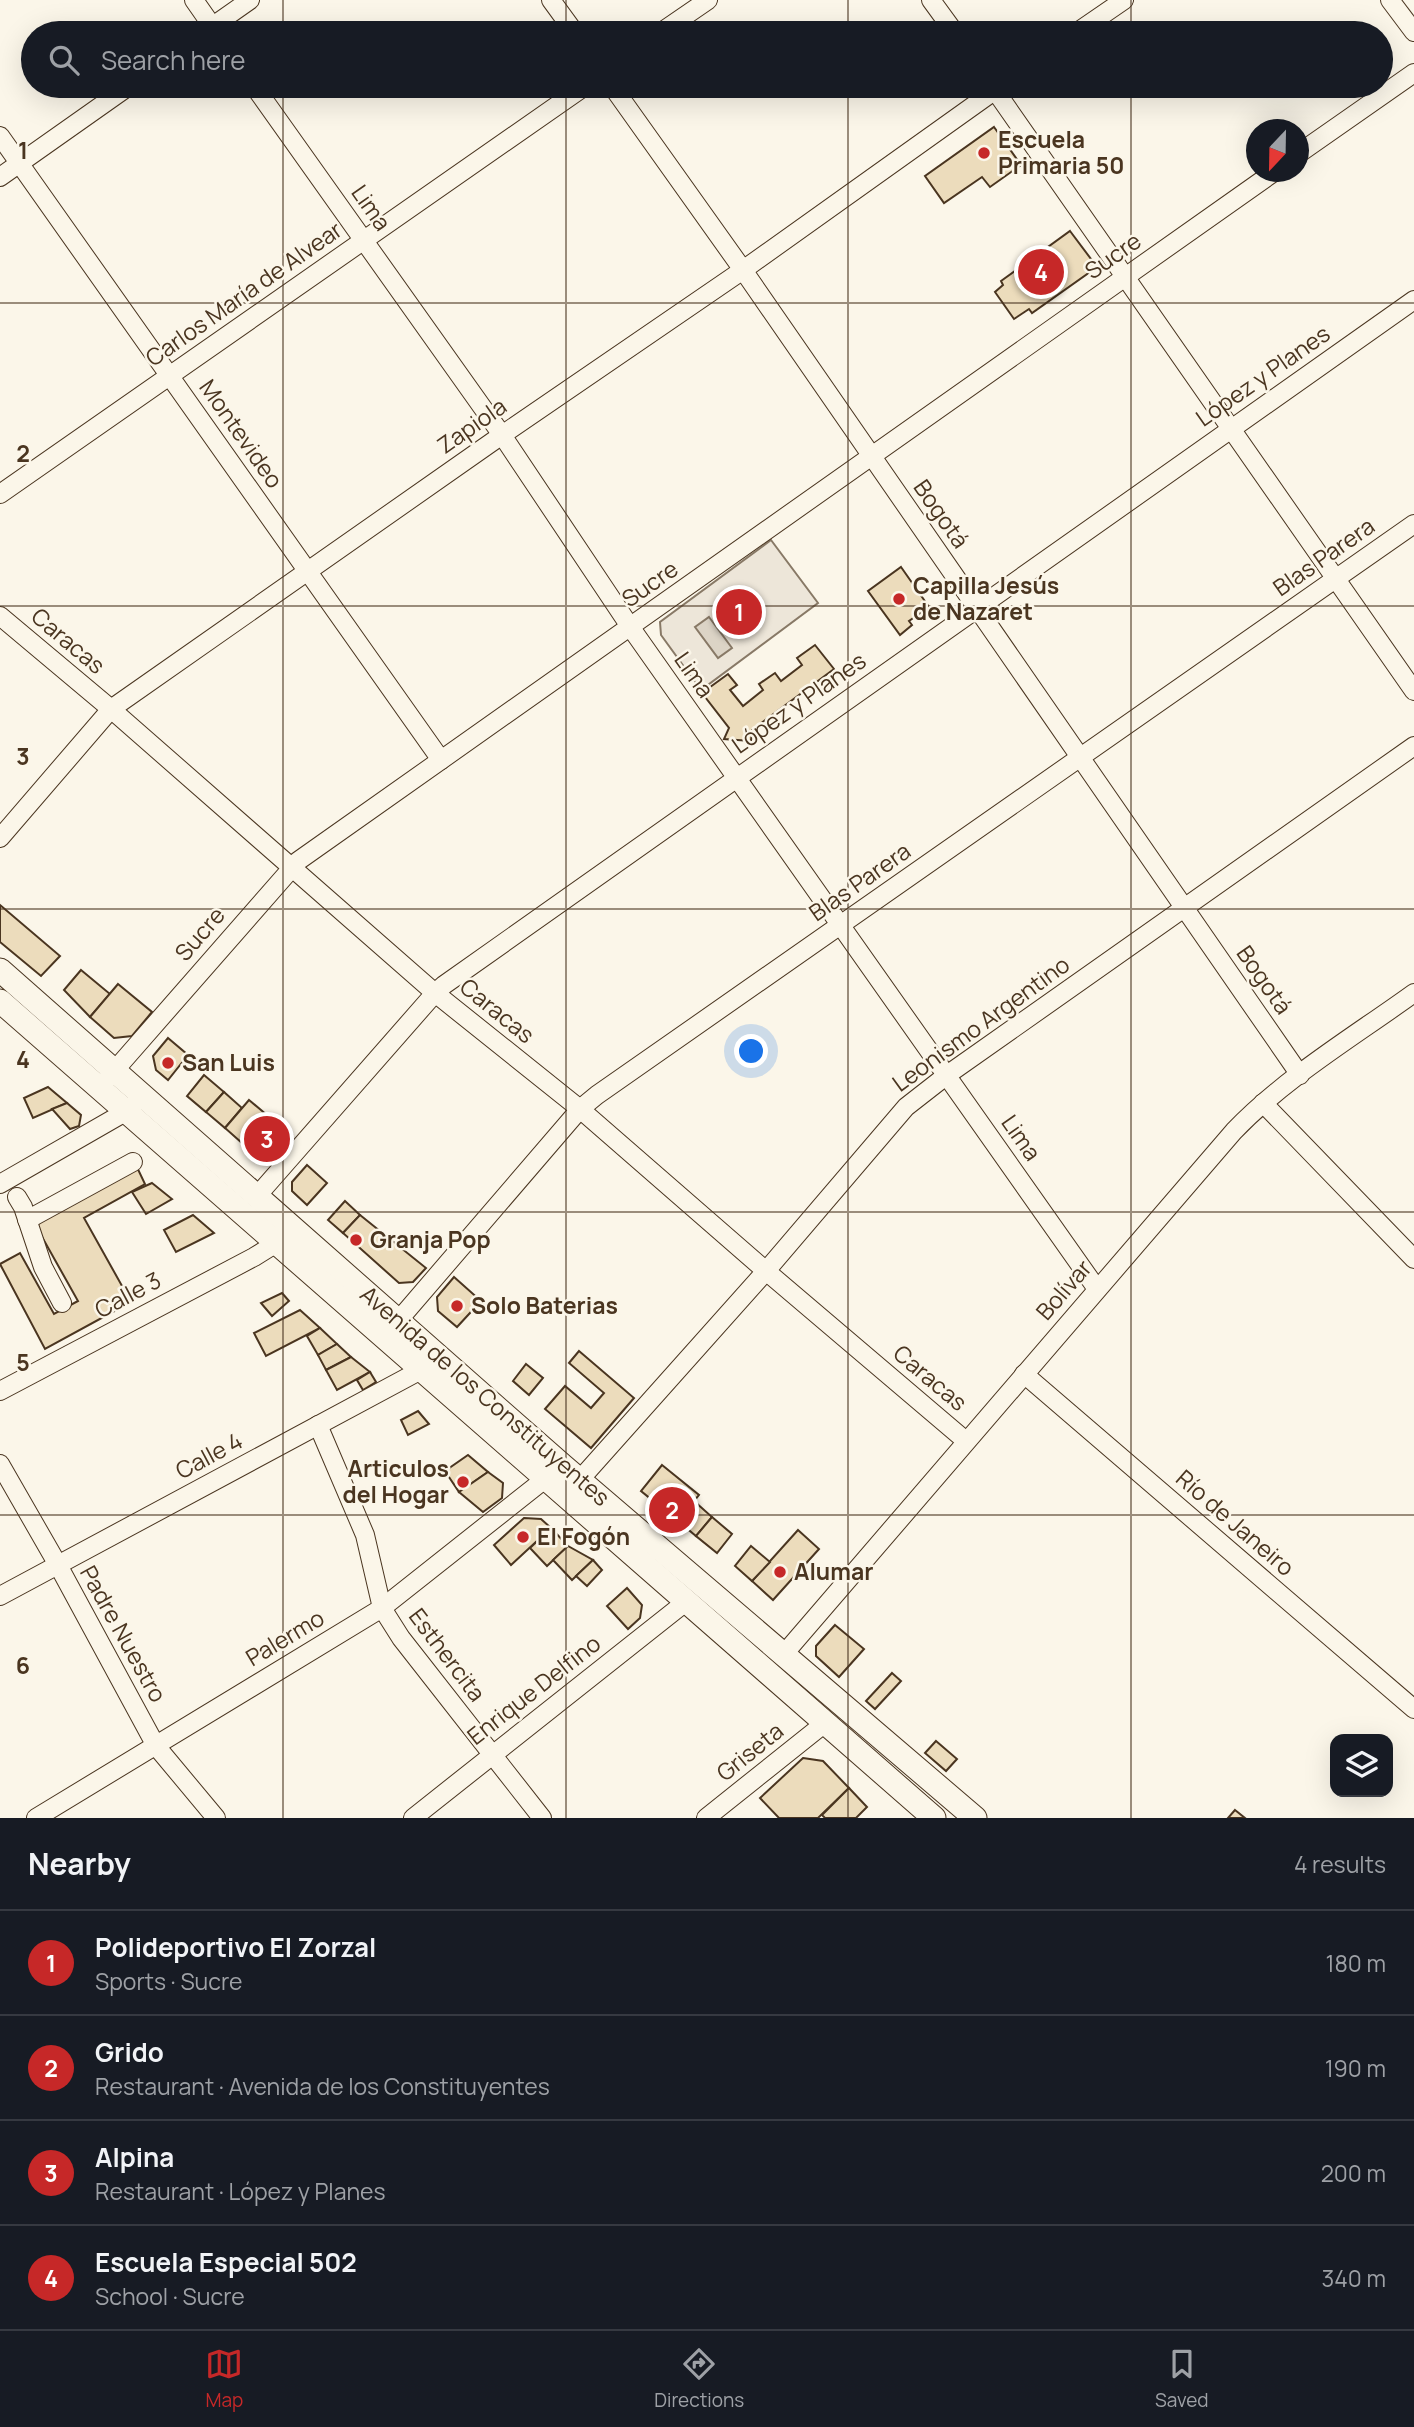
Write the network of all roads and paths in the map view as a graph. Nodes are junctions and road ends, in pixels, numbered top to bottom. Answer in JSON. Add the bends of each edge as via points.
{"nodes":[{"id":1,"x":194,"y":0,"type":"edge"},
{"id":2,"x":250,"y":0,"type":"edge"},
{"id":3,"x":551,"y":0,"type":"edge"},
{"id":4,"x":708,"y":0,"type":"edge"},
{"id":5,"x":931,"y":0,"type":"edge"},
{"id":6,"x":1124,"y":0,"type":"edge"},
{"id":7,"x":1390,"y":0,"type":"edge"},
{"id":8,"x":206,"y":21,"type":"edge"},
{"id":9,"x":224,"y":21,"type":"edge"},
{"id":10,"x":566,"y":21,"type":"edge"},
{"id":11,"x":677,"y":21,"type":"edge"},
{"id":12,"x":946,"y":21,"type":"edge"},
{"id":13,"x":1093,"y":21,"type":"edge"},
{"id":14,"x":1414,"y":32,"type":"edge"},
{"id":15,"x":1414,"y":73,"type":"edge"},
{"id":16,"x":1393,"y":88,"type":"edge"},
{"id":17,"x":112,"y":98,"type":"edge"},
{"id":18,"x":263,"y":98,"type":"edge"},
{"id":19,"x":568,"y":98,"type":"edge"},
{"id":20,"x":621,"y":98,"type":"edge"},
{"id":21,"x":981,"y":98,"type":"edge"},
{"id":22,"x":1003,"y":98,"type":"edge"},
{"id":23,"x":1379,"y":98,"type":"edge"},
{"id":24,"x":0,"y":136,"type":"edge"},
{"id":25,"x":1309,"y":147,"type":"edge"},
{"id":26,"x":19,"y":163,"type":"junction"},
{"id":27,"x":0,"y":177,"type":"edge"},
{"id":28,"x":1261,"y":182,"type":"edge"},
{"id":29,"x":364,"y":240,"type":"junction"},
{"id":30,"x":743,"y":270,"type":"junction"},
{"id":31,"x":1125,"y":277,"type":"junction"},
{"id":32,"x":1414,"y":300,"type":"edge"},
{"id":33,"x":170,"y":376,"type":"junction"},
{"id":34,"x":1231,"y":429,"type":"junction"},
{"id":35,"x":502,"y":435,"type":"junction"},
{"id":36,"x":872,"y":457,"type":"junction"},
{"id":37,"x":0,"y":494,"type":"edge"},
{"id":38,"x":1414,"y":524,"type":"edge"},
{"id":39,"x":307,"y":571,"type":"junction"},
{"id":40,"x":1336,"y":579,"type":"junction"},
{"id":41,"x":977,"y":608,"type":"junction"},
{"id":42,"x":0,"y":616,"type":"edge"},
{"id":43,"x":631,"y":628,"type":"junction"},
{"id":44,"x":1414,"y":691,"type":"edge"},
{"id":45,"x":111,"y":709,"type":"junction"},
{"id":46,"x":1414,"y":746,"type":"edge"},
{"id":47,"x":1080,"y":757,"type":"junction"},
{"id":48,"x":441,"y":760,"type":"junction"},
{"id":49,"x":736,"y":777,"type":"junction"},
{"id":50,"x":0,"y":838,"type":"edge"},
{"id":51,"x":290,"y":867,"type":"junction"},
{"id":52,"x":1185,"y":908,"type":"junction"},
{"id":53,"x":841,"y":925,"type":"junction"},
{"id":54,"x":0,"y":970,"type":"edge"},
{"id":55,"x":435,"y":993,"type":"junction"},
{"id":56,"x":1414,"y":993,"type":"edge"},
{"id":57,"x":0,"y":1001,"type":"edge"},
{"id":58,"x":1300,"y":1074,"type":"junction"},
{"id":59,"x":947,"y":1075,"type":"junction"},
{"id":60,"x":108,"y":1078,"type":"junction"},
{"id":61,"x":135,"y":1103,"type":"junction"},
{"id":62,"x":1263,"y":1103,"type":"junction"},
{"id":63,"x":580,"y":1109,"type":"junction"},
{"id":64,"x":133,"y":1162,"type":"dead end"},
{"id":65,"x":0,"y":1184,"type":"edge"},
{"id":66,"x":257,"y":1196,"type":"junction"},
{"id":67,"x":18,"y":1197,"type":"dead end"},
{"id":68,"x":27,"y":1220,"type":"junction"},
{"id":69,"x":278,"y":1242,"type":"junction"},
{"id":70,"x":1414,"y":1259,"type":"edge"},
{"id":71,"x":766,"y":1271,"type":"junction"},
{"id":72,"x":1097,"y":1289,"type":"junction"},
{"id":73,"x":62,"y":1303,"type":"dead end"},
{"id":74,"x":392,"y":1328,"type":"junction"},
{"id":75,"x":429,"y":1363,"type":"junction"},
{"id":76,"x":1024,"y":1374,"type":"junction"},
{"id":77,"x":0,"y":1391,"type":"edge"},
{"id":78,"x":318,"y":1425,"type":"junction"},
{"id":79,"x":967,"y":1441,"type":"junction"},
{"id":80,"x":0,"y":1464,"type":"edge"},
{"id":81,"x":545,"y":1479,"type":"junction"},
{"id":82,"x":579,"y":1479,"type":"junction"},
{"id":83,"x":58,"y":1565,"type":"junction"},
{"id":84,"x":0,"y":1596,"type":"edge"},
{"id":85,"x":687,"y":1601,"type":"junction"},
{"id":86,"x":382,"y":1608,"type":"junction"},
{"id":87,"x":784,"y":1654,"type":"junction"},
{"id":88,"x":1414,"y":1709,"type":"edge"},
{"id":89,"x":825,"y":1723,"type":"junction"},
{"id":90,"x":156,"y":1746,"type":"junction"},
{"id":91,"x":493,"y":1754,"type":"junction"},
{"id":92,"x":36,"y":1818,"type":"edge"},
{"id":93,"x":216,"y":1818,"type":"edge"},
{"id":94,"x":413,"y":1818,"type":"edge"},
{"id":95,"x":542,"y":1818,"type":"edge"},
{"id":96,"x":706,"y":1818,"type":"edge"},
{"id":97,"x":934,"y":1818,"type":"edge"},
{"id":98,"x":975,"y":1818,"type":"edge"}],
"edges":[{"from":1,"to":8,"type":"street"},
{"from":2,"to":9,"type":"street"},
{"from":3,"to":10,"type":"street"},
{"from":4,"to":11,"type":"street"},
{"from":5,"to":12,"type":"street"},
{"from":6,"to":13,"type":"street"},
{"from":7,"to":14,"type":"street"},
{"from":15,"to":16,"type":"street"},
{"from":17,"to":26,"type":"street"},
{"from":18,"to":29,"type":"street","name":"Lima"},
{"from":19,"to":29,"type":"street","name":"Carlos María de Alvear"},
{"from":20,"to":30,"type":"street","name":"Bogotá"},
{"from":21,"to":30,"type":"street","name":"Zapiola"},
{"from":22,"to":31,"type":"street"},
{"from":23,"to":25,"type":"street"},
{"from":24,"to":26,"type":"street","name":"Montevideo"},
{"from":26,"to":27,"type":"street"},
{"from":26,"to":33,"type":"street","name":"Montevideo"},
{"from":28,"to":31,"type":"street","name":"Sucre"},
{"from":29,"to":33,"type":"street","name":"Carlos María de Alvear"},
{"from":29,"to":35,"type":"street","name":"Lima"},
{"from":30,"to":35,"type":"street","name":"Zapiola"},
{"from":30,"to":36,"type":"street","name":"Bogotá"},
{"from":31,"to":34,"type":"street"},
{"from":31,"to":36,"type":"street","name":"Sucre"},
{"from":32,"to":34,"type":"street","name":"López y Planes"},
{"from":33,"to":37,"type":"street","name":"Carlos María de Alvear"},
{"from":33,"to":39,"type":"street","name":"Montevideo"},
{"from":34,"to":40,"type":"street"},
{"from":34,"to":41,"type":"street","name":"López y Planes"},
{"from":35,"to":39,"type":"street","name":"Zapiola"},
{"from":35,"to":43,"type":"street","name":"Lima"},
{"from":36,"to":41,"type":"street","name":"Bogotá"},
{"from":36,"to":43,"type":"street","name":"Sucre"},
{"from":38,"to":40,"type":"street","name":"Blas Parera"},
{"from":39,"to":45,"type":"street","name":"Zapiola"},
{"from":39,"to":48,"type":"street","name":"Montevideo"},
{"from":40,"to":44,"type":"street"},
{"from":40,"to":47,"type":"street","name":"Blas Parera"},
{"from":41,"to":47,"type":"street","name":"Bogotá"},
{"from":41,"to":49,"type":"street","name":"López y Planes"},
{"from":42,"to":45,"type":"street","name":"Caracas"},
{"from":43,"to":48,"type":"street","name":"Sucre"},
{"from":43,"to":49,"type":"street","name":"Lima"},
{"from":45,"to":50,"type":"street","name":"Zapiola"},
{"from":45,"to":51,"type":"street","name":"Caracas"},
{"from":46,"to":52,"type":"street","name":"Leonismo Argentino"},
{"from":47,"to":52,"type":"street","name":"Bogotá"},
{"from":47,"to":53,"type":"street","name":"Blas Parera"},
{"from":48,"to":51,"type":"street","name":"Sucre"},
{"from":49,"to":53,"type":"street","name":"Lima"},
{"from":49,"to":55,"type":"street","name":"López y Planes"},
{"from":51,"to":55,"type":"street","name":"Caracas"},
{"from":51,"to":60,"type":"street","name":"Sucre"},
{"from":52,"to":58,"type":"street","name":"Bogotá"},
{"from":52,"to":59,"type":"street","name":"Leonismo Argentino"},
{"from":53,"to":59,"type":"street","name":"Lima"},
{"from":53,"to":63,"type":"street","name":"Blas Parera"},
{"from":54,"to":60,"type":"main road","name":"Avenida de los Constituyentes"},
{"from":55,"to":63,"type":"street","name":"Caracas"},
{"from":55,"to":66,"type":"street","name":"López y Planes"},
{"from":56,"to":58,"type":"street","name":"Bolívar"},
{"from":57,"to":60,"type":"main road","name":"Avenida de los Constituyentes"},
{"from":58,"to":62,"type":"street","name":"Bolívar"},
{"from":59,"to":71,"type":"street","name":"Leonismo Argentino","via":[[906,1107]]},
{"from":59,"to":72,"type":"street","name":"Lima"},
{"from":60,"to":61,"type":"main road","name":"Avenida de los Constituyentes"},
{"from":61,"to":65,"type":"street"},
{"from":61,"to":66,"type":"main road","name":"Avenida de los Constituyentes"},
{"from":61,"to":69,"type":"main road","name":"Avenida de los Constituyentes"},
{"from":62,"to":70,"type":"street"},
{"from":62,"to":72,"type":"street","name":"Bolívar"},
{"from":63,"to":71,"type":"street","name":"Caracas"},
{"from":63,"to":74,"type":"street","name":"Blas Parera"},
{"from":64,"to":68,"type":"street"},
{"from":66,"to":74,"type":"main road","name":"Avenida de los Constituyentes"},
{"from":67,"to":68,"type":"street"},
{"from":68,"to":73,"type":"street","via":[[43,1267]]},
{"from":69,"to":74,"type":"main road","name":"Avenida de los Constituyentes"},
{"from":69,"to":77,"type":"street","name":"Calle 3"},
{"from":71,"to":79,"type":"street","name":"Caracas"},
{"from":71,"to":82,"type":"street","name":"Leonismo Argentino"},
{"from":72,"to":76,"type":"street","name":"Bolívar"},
{"from":74,"to":75,"type":"main road","name":"Avenida de los Constituyentes"},
{"from":75,"to":78,"type":"street","name":"Calle 4"},
{"from":75,"to":81,"type":"main road","name":"Avenida de los Constituyentes"},
{"from":75,"to":82,"type":"main road","name":"Avenida de los Constituyentes"},
{"from":76,"to":79,"type":"street","name":"Bolívar"},
{"from":76,"to":88,"type":"street","name":"Río de Janeiro"},
{"from":78,"to":83,"type":"street","name":"Calle 4"},
{"from":78,"to":86,"type":"street","name":"Esthercita","via":[[365,1535]]},
{"from":79,"to":87,"type":"street","name":"Bolívar"},
{"from":80,"to":83,"type":"street","name":"Padre Nuestro"},
{"from":81,"to":82,"type":"street"},
{"from":81,"to":85,"type":"main road","name":"Avenida de los Constituyentes"},
{"from":81,"to":86,"type":"street","name":"Palermo"},
{"from":82,"to":87,"type":"main road","name":"Avenida de los Constituyentes"},
{"from":83,"to":84,"type":"street","name":"Calle 4"},
{"from":83,"to":90,"type":"street","name":"Padre Nuestro"},
{"from":85,"to":89,"type":"main road","name":"Avenida de los Constituyentes"},
{"from":85,"to":91,"type":"street","name":"Enrique Delfino"},
{"from":86,"to":90,"type":"street","name":"Palermo"},
{"from":86,"to":91,"type":"street","name":"Esthercita"},
{"from":87,"to":98,"type":"main road","name":"Avenida de los Constituyentes"},
{"from":89,"to":96,"type":"street","name":"Griseta"},
{"from":89,"to":97,"type":"main road","name":"Avenida de los Constituyentes"},
{"from":90,"to":92,"type":"street","name":"Palermo"},
{"from":90,"to":93,"type":"street","name":"Padre Nuestro"},
{"from":91,"to":94,"type":"street","name":"Enrique Delfino"},
{"from":91,"to":95,"type":"street","name":"Esthercita"}]}
